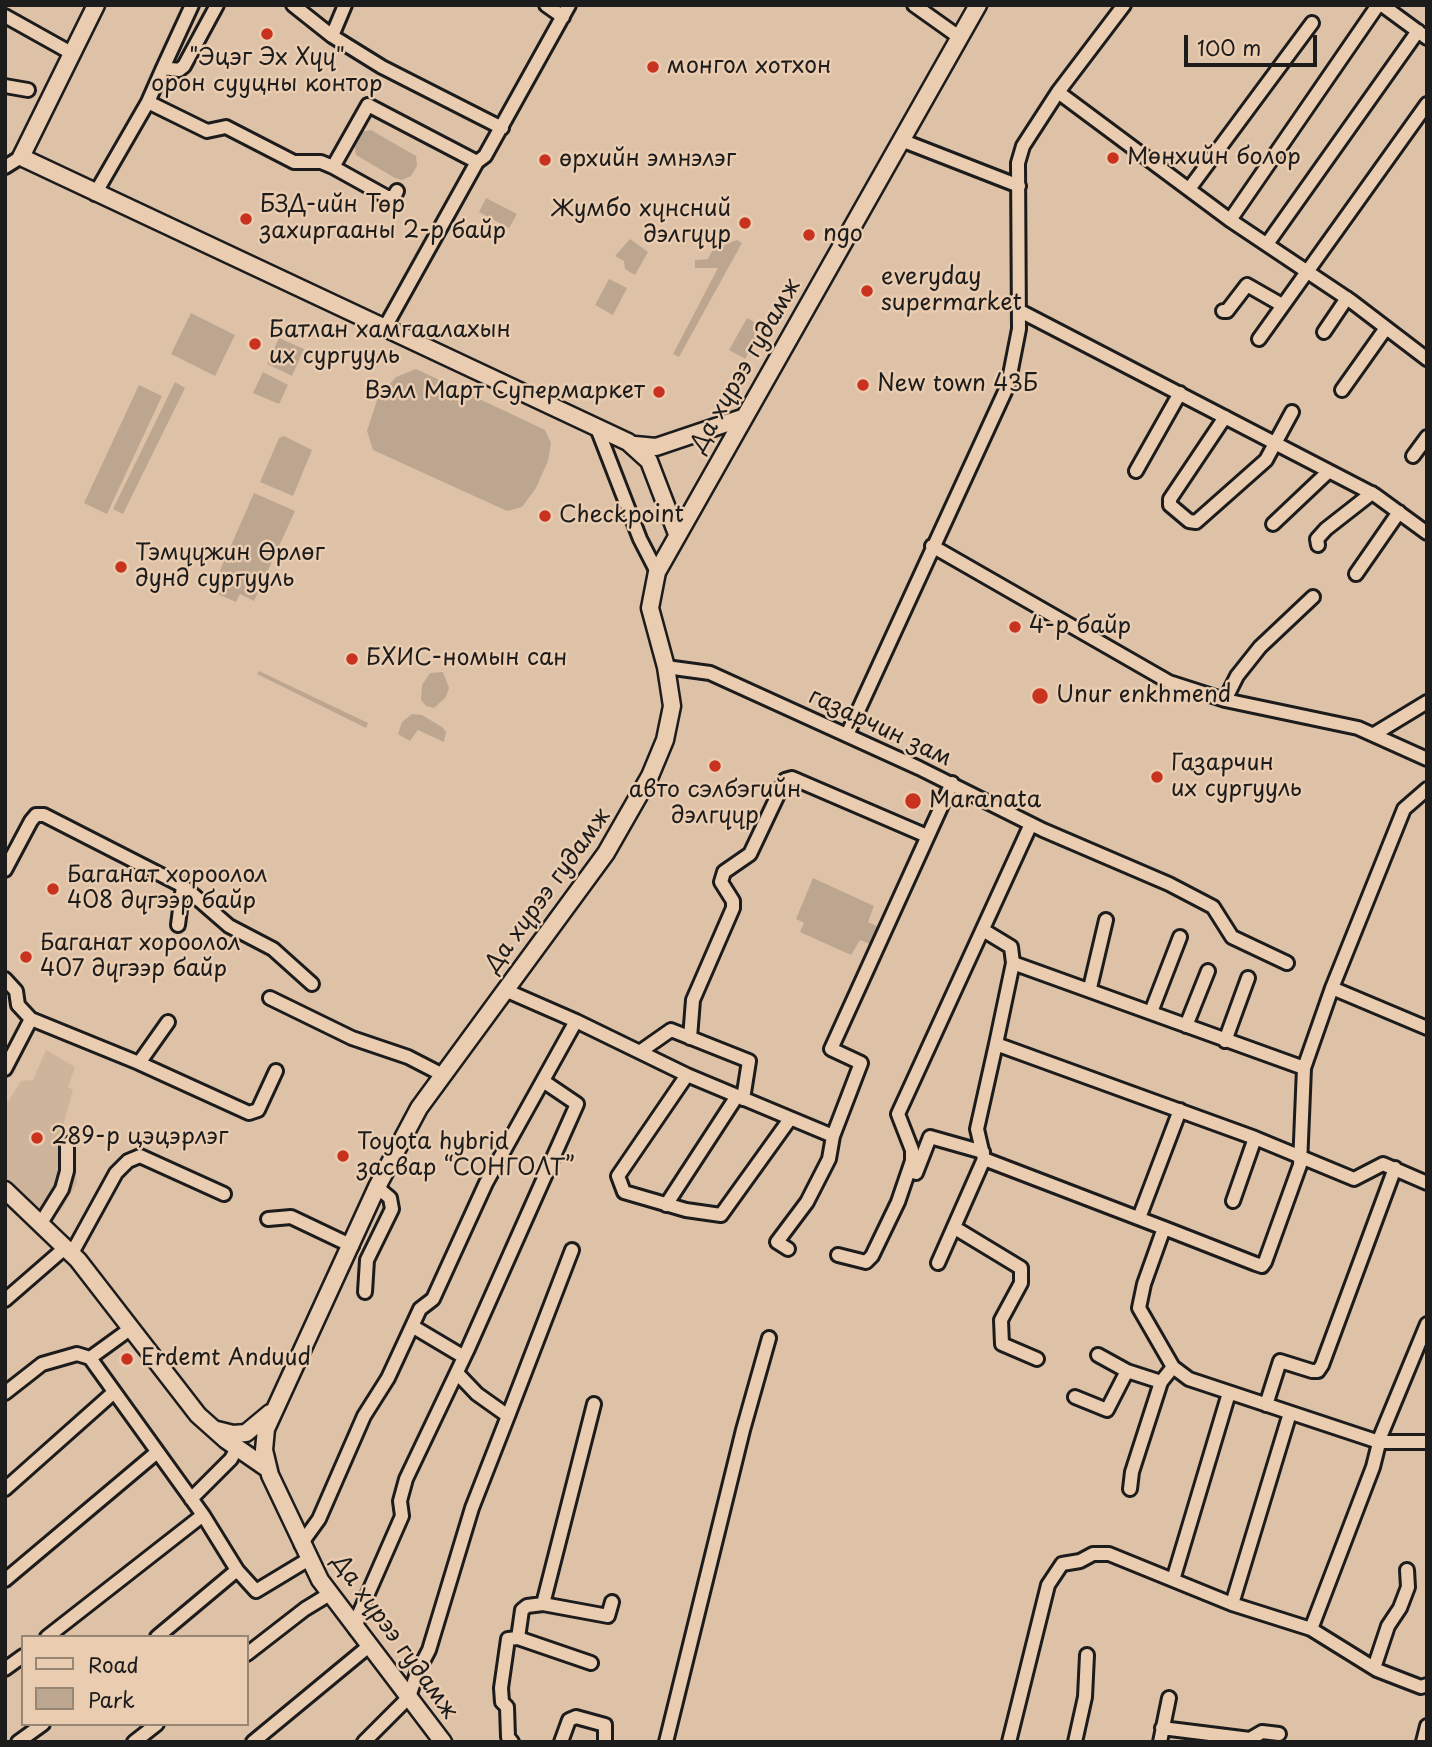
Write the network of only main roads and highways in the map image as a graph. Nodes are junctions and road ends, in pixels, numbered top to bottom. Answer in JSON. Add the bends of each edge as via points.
{"nodes":[{"id":1,"x":96,"y":5,"type":"edge"},
{"id":2,"x":978,"y":5,"type":"edge"},
{"id":3,"x":13,"y":154,"type":"edge"},
{"id":4,"x":742,"y":418,"type":"junction"},
{"id":5,"x":628,"y":442,"type":"junction"},
{"id":6,"x":677,"y":534,"type":"junction"},
{"id":7,"x":5,"y":1190,"type":"edge"},
{"id":8,"x":276,"y":1405,"type":"junction"},
{"id":9,"x":210,"y":1427,"type":"junction"},
{"id":10,"x":251,"y":1430,"type":"junction"},
{"id":11,"x":264,"y":1443,"type":"junction"},
{"id":12,"x":268,"y":1469,"type":"junction"},
{"id":13,"x":443,"y":1742,"type":"edge"}],
"edges":[{"from":1,"to":3,"type":"main road","via":[[73,54]]},
{"from":2,"to":4,"type":"main road","name":"Да хүрээ гудамж"},
{"from":3,"to":5,"type":"main road"},
{"from":4,"to":5,"type":"main road","via":[[656,447]]},
{"from":4,"to":6,"type":"main road","name":"Да хүрээ гудамж"},
{"from":5,"to":6,"type":"main road","via":[[649,461]]},
{"from":6,"to":8,"type":"main road","name":"Да хүрээ гудамж","via":[[657,572],[650,608],[672,706],[650,776],[606,853],[410,1124]]},
{"from":7,"to":9,"type":"main road","via":[[69,1250]]},
{"from":8,"to":10,"type":"main road"},
{"from":8,"to":11,"type":"main road","name":"Да хүрээ гудамж"},
{"from":9,"to":10,"type":"main road","via":[[233,1434]]},
{"from":9,"to":12,"type":"main road"},
{"from":10,"to":11,"type":"main road"},
{"from":11,"to":12,"type":"main road","name":"Да хүрээ гудамж"},
{"from":12,"to":13,"type":"main road","name":"Да хүрээ гудамж","via":[[328,1595]]}]}
